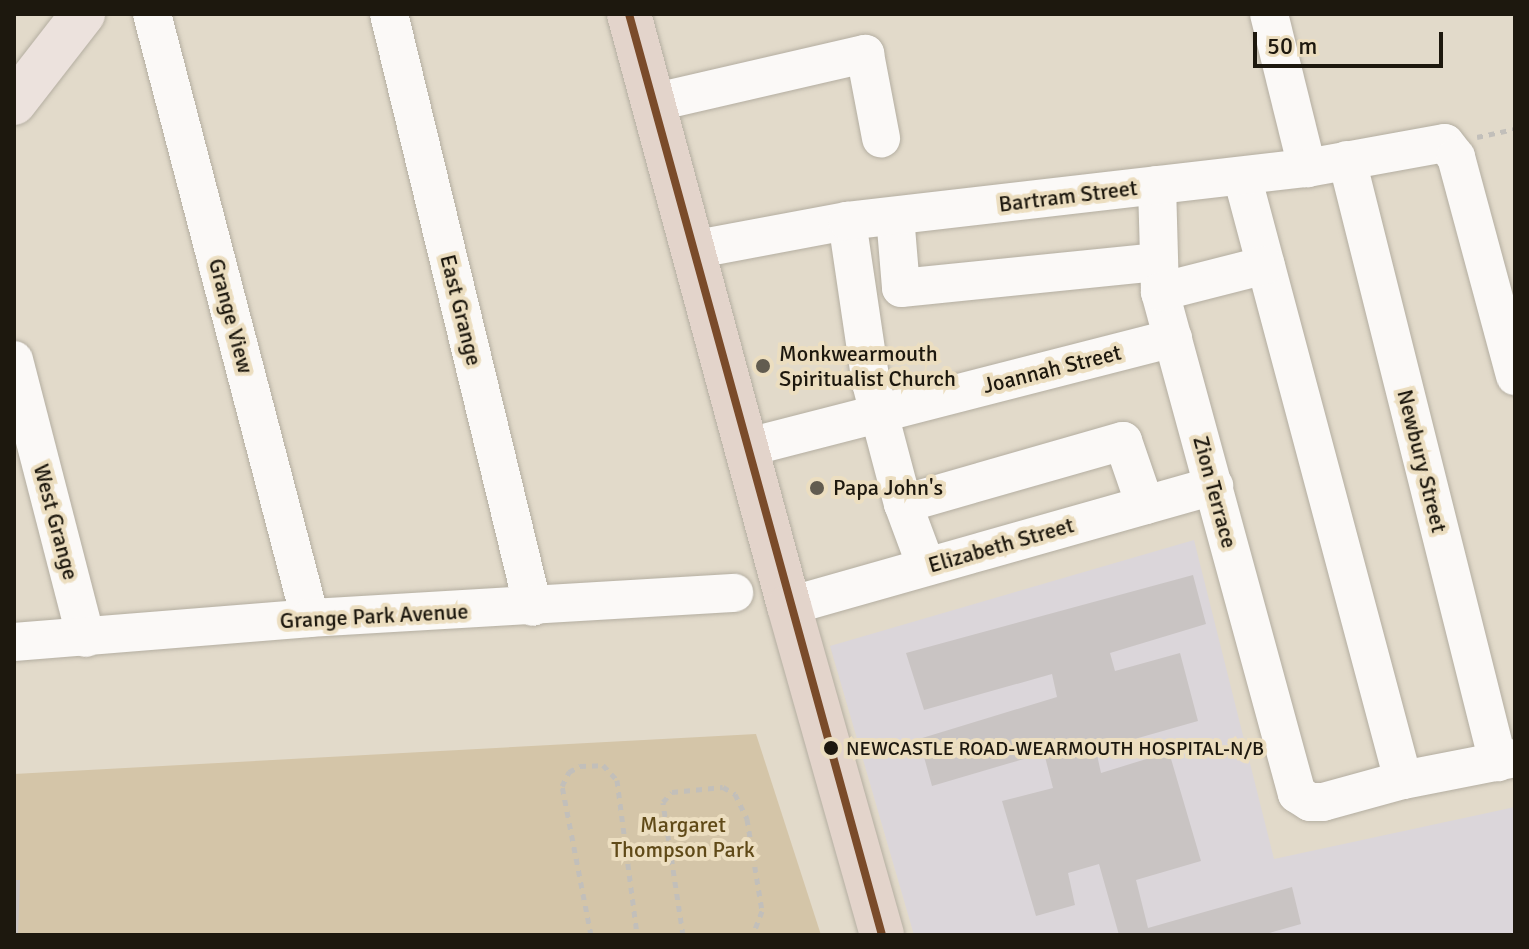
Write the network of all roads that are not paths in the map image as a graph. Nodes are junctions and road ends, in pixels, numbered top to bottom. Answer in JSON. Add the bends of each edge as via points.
{"nodes":[{"id":1,"x":152,"y":14,"type":"edge"},
{"id":2,"x":389,"y":14,"type":"edge"},
{"id":3,"x":629,"y":14,"type":"edge"},
{"id":4,"x":1269,"y":14,"type":"edge"},
{"id":5,"x":68,"y":19,"type":"edge"},
{"id":6,"x":14,"y":103,"type":"edge"},
{"id":7,"x":652,"y":103,"type":"junction"},
{"id":8,"x":881,"y":138,"type":"dead end"},
{"id":9,"x":1347,"y":160,"type":"junction"},
{"id":10,"x":1307,"y":168,"type":"junction"},
{"id":11,"x":1242,"y":176,"type":"junction"},
{"id":12,"x":1157,"y":185,"type":"junction"},
{"id":13,"x":895,"y":216,"type":"junction"},
{"id":14,"x":847,"y":221,"type":"junction"},
{"id":15,"x":692,"y":250,"type":"junction"},
{"id":16,"x":1266,"y":265,"type":"junction"},
{"id":17,"x":1160,"y":277,"type":"junction"},
{"id":18,"x":1173,"y":338,"type":"junction"},
{"id":19,"x":14,"y":360,"type":"edge"},
{"id":20,"x":1515,"y":376,"type":"edge"},
{"id":21,"x":880,"y":413,"type":"junction"},
{"id":22,"x":745,"y":448,"type":"junction"},
{"id":23,"x":1214,"y":486,"type":"junction"},
{"id":24,"x":903,"y":504,"type":"junction"},
{"id":25,"x":1145,"y":505,"type":"junction"},
{"id":26,"x":926,"y":566,"type":"junction"},
{"id":27,"x":734,"y":593,"type":"dead end"},
{"id":28,"x":789,"y":606,"type":"junction"},
{"id":29,"x":533,"y":607,"type":"junction"},
{"id":30,"x":310,"y":618,"type":"junction"},
{"id":31,"x":86,"y":638,"type":"junction"},
{"id":32,"x":14,"y":642,"type":"edge"},
{"id":33,"x":1506,"y":760,"type":"edge"},
{"id":34,"x":1403,"y":780,"type":"junction"},
{"id":35,"x":882,"y":935,"type":"edge"}],
"edges":[{"from":1,"to":30,"type":"street","name":"Grange View"},
{"from":2,"to":29,"type":"street","name":"East Grange"},
{"from":3,"to":7,"type":"highway"},
{"from":4,"to":10,"type":"street"},
{"from":5,"to":6,"type":"main road"},
{"from":7,"to":8,"type":"street","via":[[865,54]]},
{"from":7,"to":15,"type":"highway"},
{"from":9,"to":10,"type":"street","name":"Bartram Street"},
{"from":9,"to":20,"type":"street","name":"Bartram Street","via":[[1459,141],[1456,157]]},
{"from":9,"to":33,"type":"street","name":"Newbury Street"},
{"from":10,"to":11,"type":"street","name":"Bartram Street"},
{"from":11,"to":12,"type":"street","name":"Bartram Street"},
{"from":11,"to":16,"type":"street"},
{"from":12,"to":13,"type":"street","name":"Bartram Street"},
{"from":12,"to":17,"type":"street","name":"Zion Terrace"},
{"from":13,"to":14,"type":"street","name":"Bartram Street"},
{"from":13,"to":17,"type":"street","via":[[901,288]]},
{"from":14,"to":15,"type":"street","name":"Bartram Street"},
{"from":14,"to":21,"type":"street"},
{"from":15,"to":22,"type":"highway"},
{"from":16,"to":17,"type":"street"},
{"from":16,"to":34,"type":"street"},
{"from":17,"to":18,"type":"street","name":"Zion Terrace"},
{"from":18,"to":21,"type":"street","name":"Joannah Street"},
{"from":18,"to":23,"type":"street","name":"Zion Terrace"},
{"from":19,"to":31,"type":"street","name":"West Grange"},
{"from":21,"to":22,"type":"street","name":"Joannah Street"},
{"from":21,"to":24,"type":"street"},
{"from":22,"to":28,"type":"highway"},
{"from":23,"to":25,"type":"street","name":"Elizabeth Street"},
{"from":23,"to":34,"type":"street","name":"Zion Terrace","via":[[1297,794],[1323,802]]},
{"from":24,"to":25,"type":"street","via":[[1123,441]]},
{"from":24,"to":26,"type":"street"},
{"from":25,"to":26,"type":"street","name":"Elizabeth Street"},
{"from":26,"to":28,"type":"street","name":"Elizabeth Street"},
{"from":27,"to":29,"type":"street","name":"Grange Park Avenue"},
{"from":28,"to":35,"type":"highway"},
{"from":29,"to":30,"type":"street","name":"Grange Park Avenue"},
{"from":30,"to":31,"type":"street","name":"Grange Park Avenue"},
{"from":31,"to":32,"type":"street","name":"Grange Park Avenue"},
{"from":33,"to":34,"type":"street"}]}
